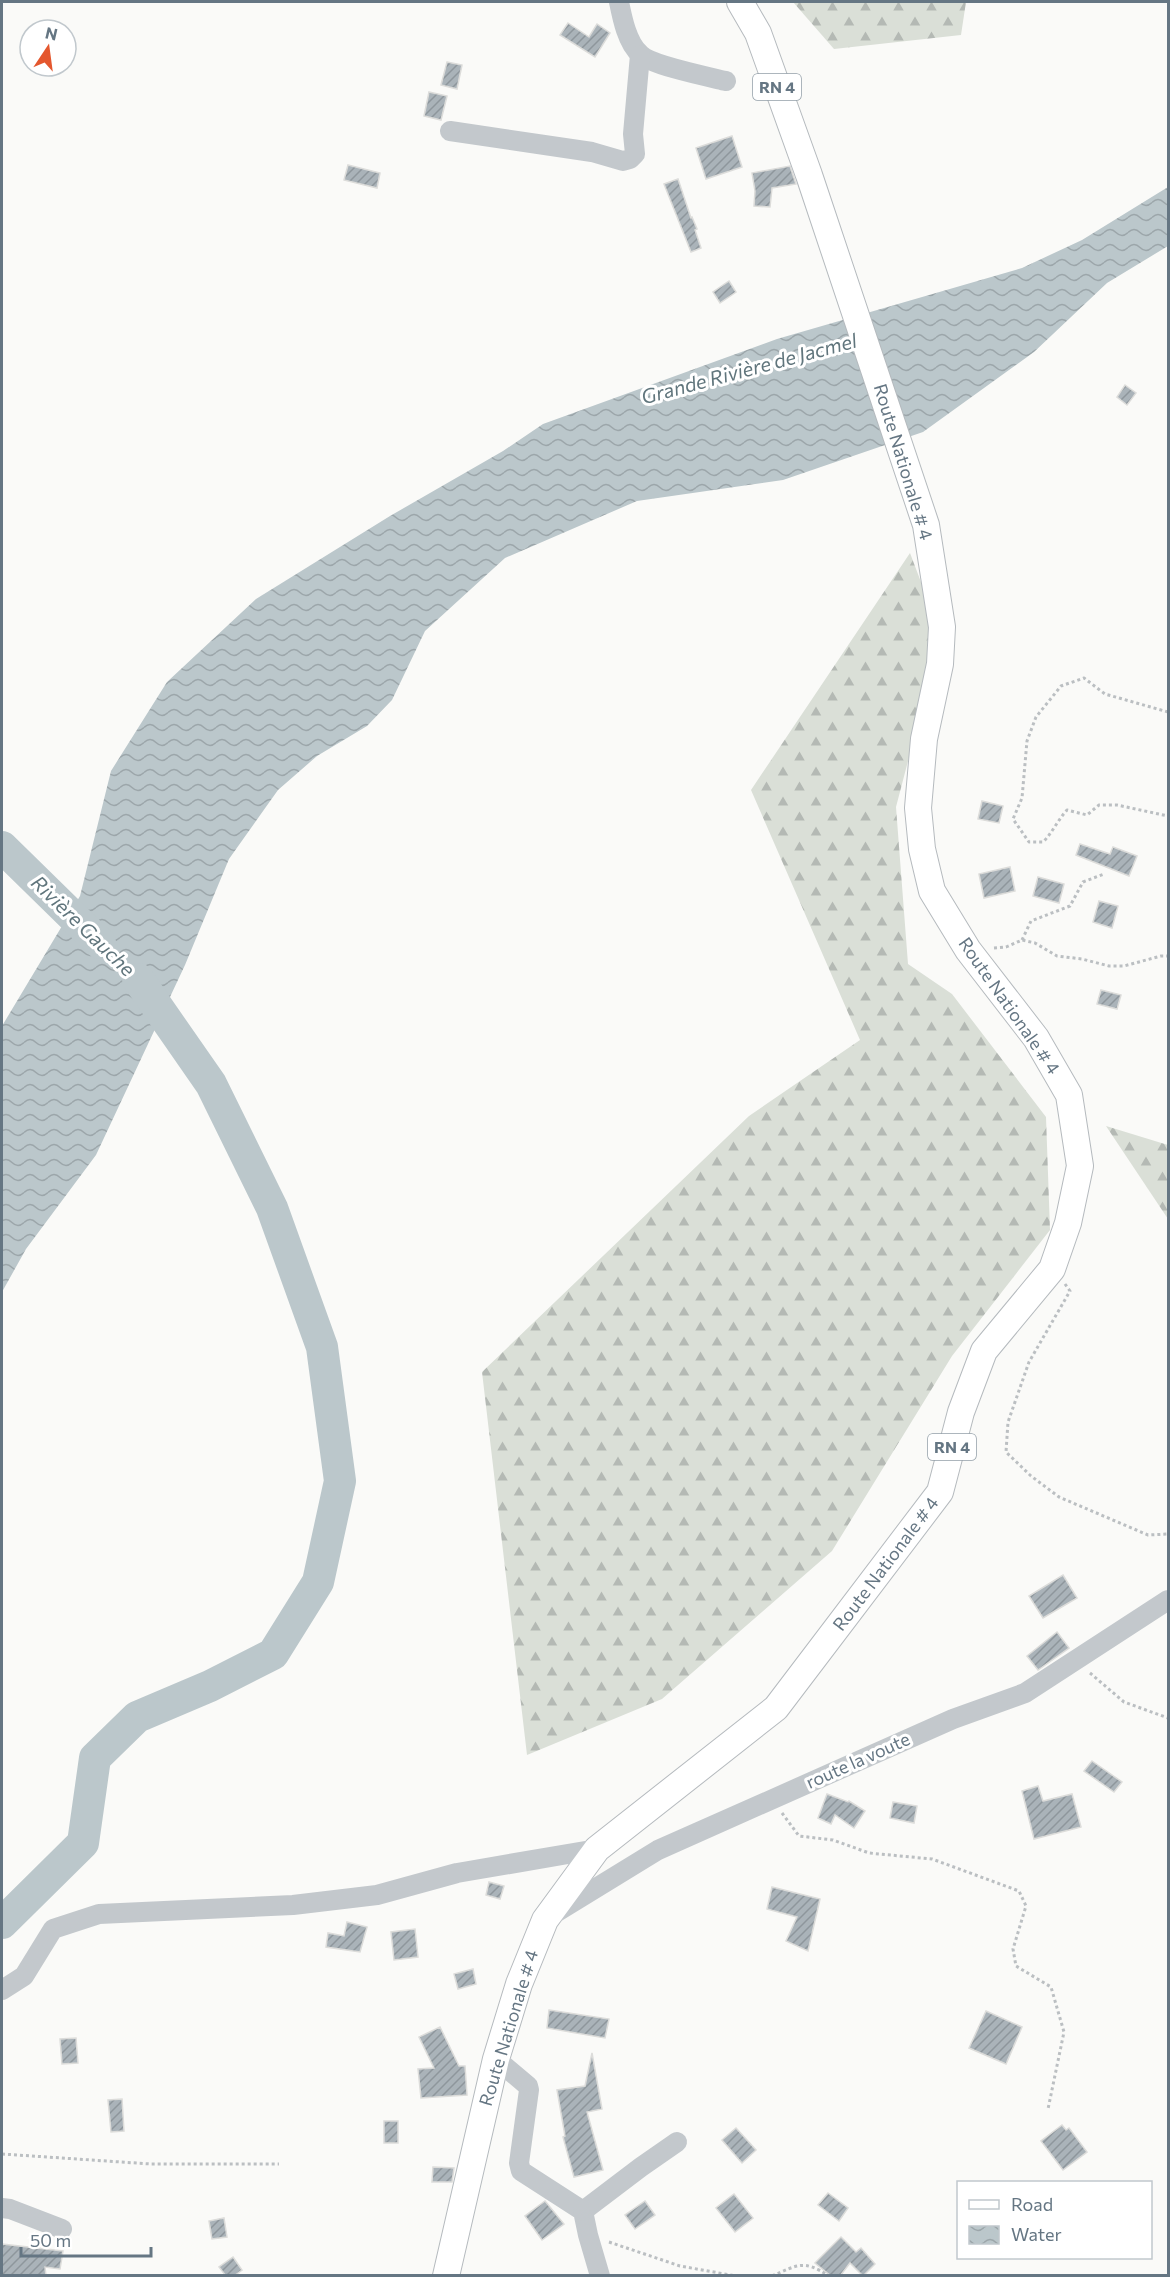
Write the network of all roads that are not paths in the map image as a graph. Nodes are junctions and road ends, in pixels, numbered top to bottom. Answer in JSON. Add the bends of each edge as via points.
{"nodes":[{"id":1,"x":619,"y":2,"type":"edge"},
{"id":2,"x":740,"y":2,"type":"edge"},
{"id":3,"x":640,"y":55,"type":"junction"},
{"id":4,"x":726,"y":81,"type":"dead end"},
{"id":5,"x":450,"y":131,"type":"dead end"},
{"id":6,"x":1168,"y":1600,"type":"edge"},
{"id":7,"x":597,"y":1850,"type":"junction"},
{"id":8,"x":545,"y":1920,"type":"junction"},
{"id":9,"x":2,"y":1990,"type":"edge"},
{"id":10,"x":496,"y":2059,"type":"junction"},
{"id":11,"x":676,"y":2142,"type":"dead end"},
{"id":12,"x":2,"y":2208,"type":"edge"},
{"id":13,"x":583,"y":2211,"type":"junction"},
{"id":14,"x":62,"y":2229,"type":"dead end"},
{"id":15,"x":446,"y":2276,"type":"edge"},
{"id":16,"x":600,"y":2276,"type":"edge"}],
"edges":[{"from":1,"to":3,"type":"street"},
{"from":2,"to":7,"type":"main road","name":"Route Nationale # 4","number":"RN 4","via":[[758,33],[809,175],[926,525],[942,627],[940,664],[924,739],[918,808],[932,891],[968,950],[1036,1038],[1069,1095],[1080,1166],[1068,1223],[1052,1269],[984,1350],[961,1412],[940,1492],[776,1708]]},
{"from":3,"to":4,"type":"street"},
{"from":3,"to":5,"type":"street","via":[[633,134],[635,154],[630,159],[623,161],[592,152]]},
{"from":6,"to":8,"type":"street","name":"route la voute","via":[[1025,1693],[953,1719],[658,1850]]},
{"from":7,"to":8,"type":"main road","name":"Route Nationale # 4","number":"RN 4"},
{"from":7,"to":9,"type":"street","via":[[457,1874],[377,1894],[292,1905],[99,1914],[53,1929],[24,1976]]},
{"from":8,"to":10,"type":"main road","name":"Route Nationale # 4","number":"RN 4","via":[[519,1984]]},
{"from":10,"to":13,"type":"street","via":[[529,2090],[521,2171]]},
{"from":10,"to":15,"type":"main road","name":"Route Nationale # 4","number":"RN 4"},
{"from":11,"to":13,"type":"street"},
{"from":12,"to":14,"type":"street"},
{"from":13,"to":16,"type":"street"}]}
